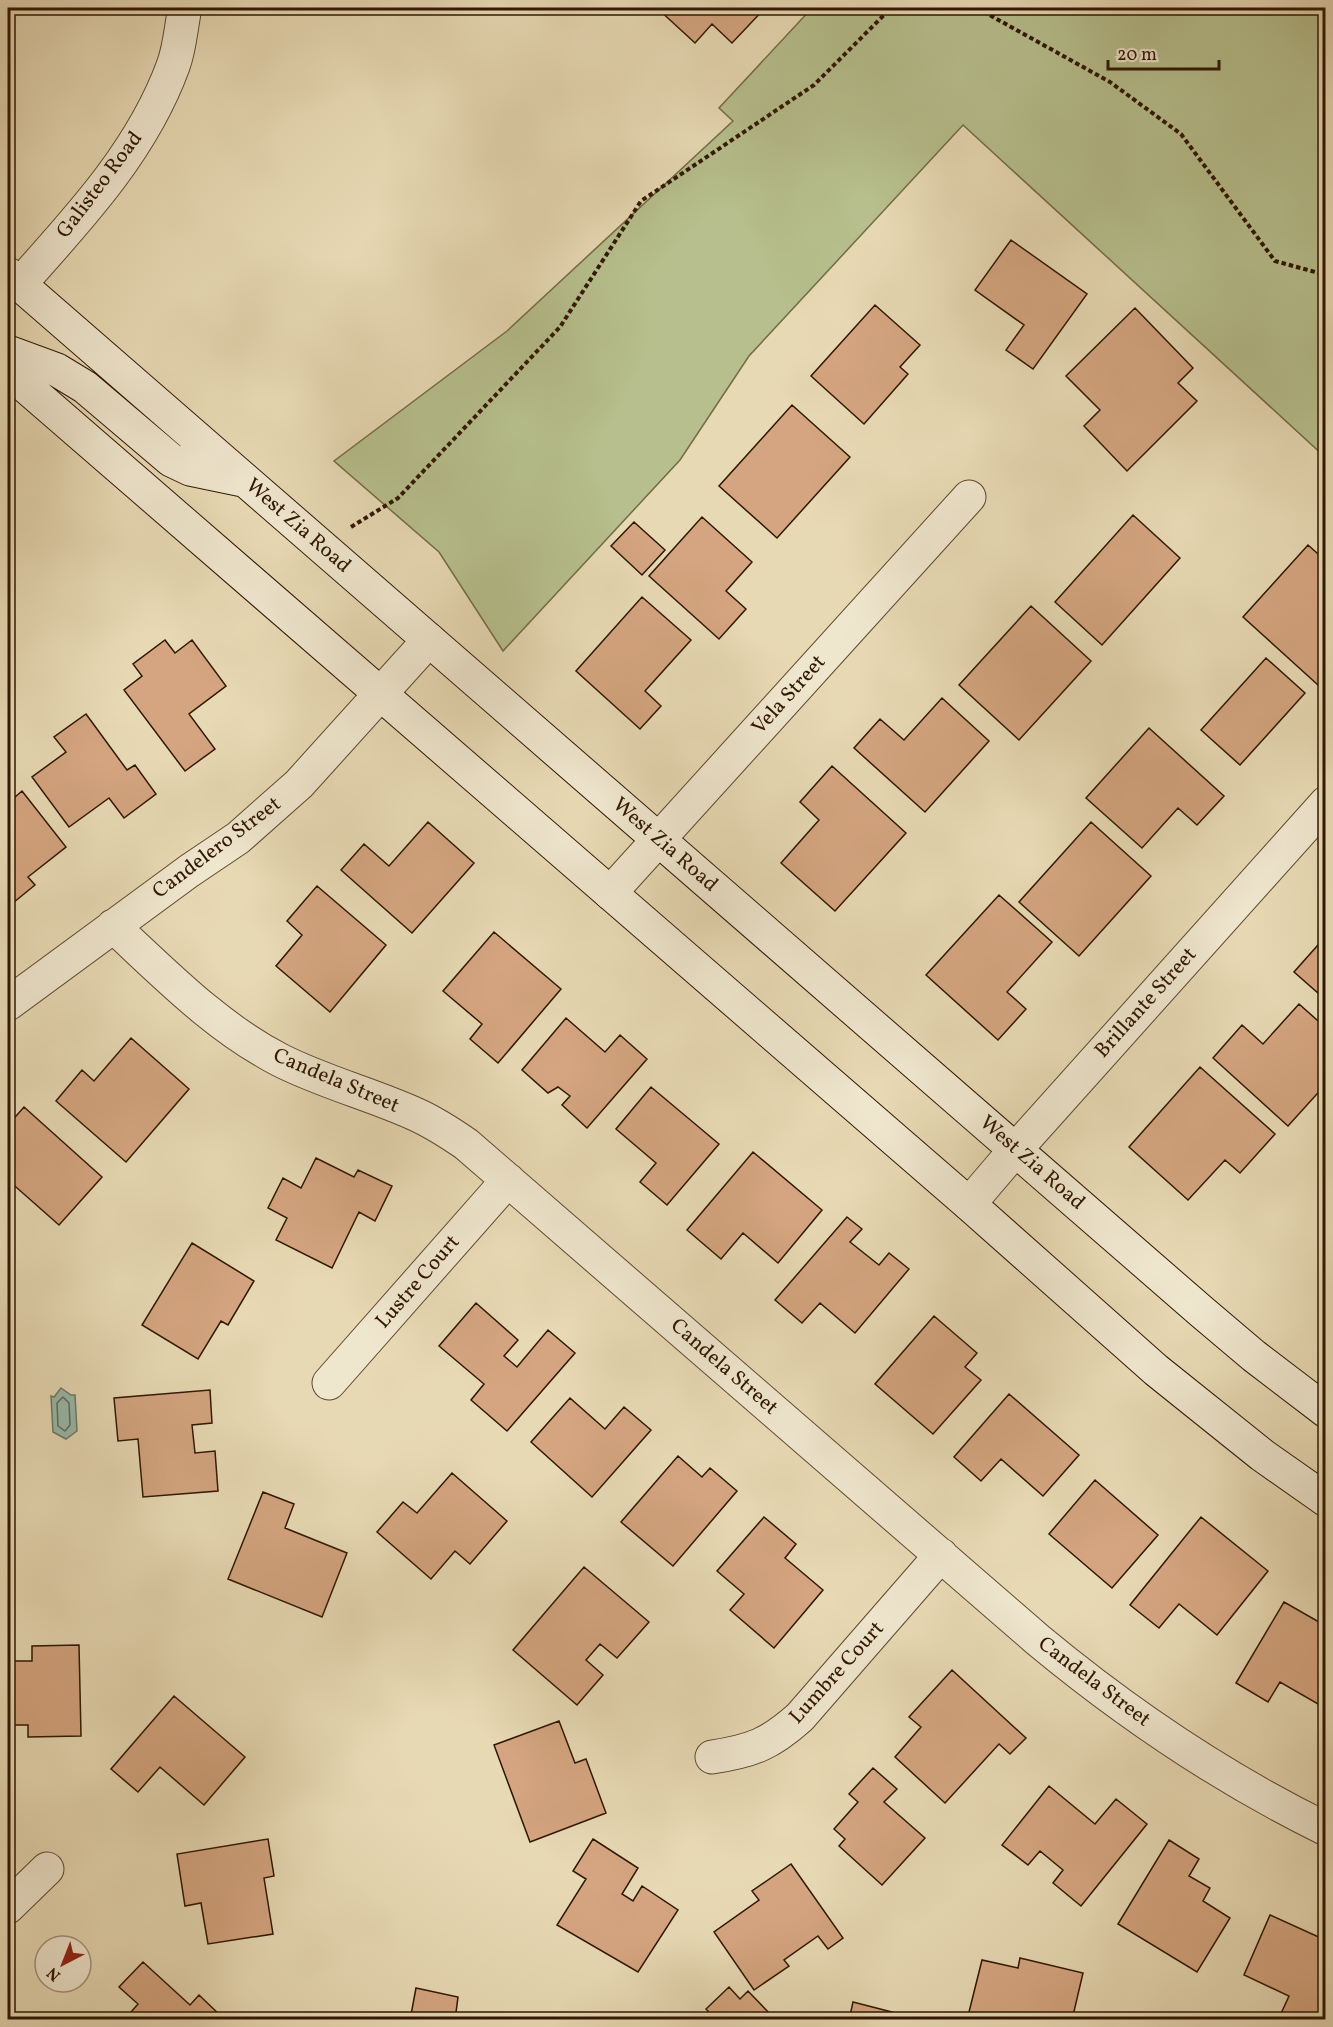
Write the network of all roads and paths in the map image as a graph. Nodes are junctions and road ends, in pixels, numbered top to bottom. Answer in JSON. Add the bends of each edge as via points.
{"nodes":[{"id":1,"x":185,"y":8,"type":"edge"},
{"id":2,"x":891,"y":8,"type":"edge"},
{"id":3,"x":977,"y":8,"type":"edge"},
{"id":4,"x":1326,"y":275,"type":"edge"},
{"id":5,"x":11,"y":281,"type":"edge"},
{"id":6,"x":8,"y":352,"type":"edge"},
{"id":7,"x":8,"y":371,"type":"edge"},
{"id":8,"x":244,"y":480,"type":"junction"},
{"id":9,"x":969,"y":497,"type":"dead end"},
{"id":10,"x":346,"y":529,"type":"dead end"},
{"id":11,"x":429,"y":640,"type":"junction"},
{"id":12,"x":379,"y":693,"type":"junction"},
{"id":13,"x":1326,"y":803,"type":"edge"},
{"id":14,"x":658,"y":839,"type":"junction"},
{"id":15,"x":610,"y":893,"type":"junction"},
{"id":16,"x":112,"y":926,"type":"junction"},
{"id":17,"x":8,"y":1004,"type":"edge"},
{"id":18,"x":1016,"y":1149,"type":"junction"},
{"id":19,"x":508,"y":1180,"type":"junction"},
{"id":20,"x":969,"y":1204,"type":"junction"},
{"id":21,"x":328,"y":1383,"type":"dead end"},
{"id":22,"x":1326,"y":1411,"type":"edge"},
{"id":23,"x":1326,"y":1500,"type":"edge"},
{"id":24,"x":941,"y":1555,"type":"junction"},
{"id":25,"x":712,"y":1757,"type":"dead end"},
{"id":26,"x":1326,"y":1829,"type":"edge"},
{"id":27,"x":46,"y":1869,"type":"dead end"},
{"id":28,"x":8,"y":1907,"type":"edge"}],
"edges":[{"from":1,"to":5,"type":"street","name":"Galisteo Road","via":[[173,65],[142,132],[109,181],[65,234]]},
{"from":2,"to":10,"type":"path","via":[[814,85],[641,201],[560,327],[398,498]]},
{"from":3,"to":4,"type":"path","via":[[1110,82],[1181,134],[1275,261]]},
{"from":5,"to":8,"type":"street","name":"West Zia Road"},
{"from":6,"to":8,"type":"street","via":[[57,370],[85,387],[171,460],[190,469]]},
{"from":7,"to":12,"type":"street"},
{"from":8,"to":11,"type":"street","name":"West Zia Road"},
{"from":9,"to":14,"type":"street","name":"Vela Street"},
{"from":11,"to":12,"type":"street","name":"Candelero Street"},
{"from":11,"to":14,"type":"street","name":"West Zia Road"},
{"from":12,"to":15,"type":"street"},
{"from":12,"to":16,"type":"street","name":"Candelero Street","via":[[299,784],[238,838]]},
{"from":13,"to":18,"type":"street","name":"Brillante Street"},
{"from":14,"to":15,"type":"street","name":"Vela Street"},
{"from":14,"to":18,"type":"street","name":"West Zia Road"},
{"from":15,"to":20,"type":"street"},
{"from":16,"to":17,"type":"street","name":"Candelero Street"},
{"from":16,"to":19,"type":"street","name":"Candela Street","via":[[214,1017],[246,1040],[306,1072],[440,1127]]},
{"from":18,"to":20,"type":"street","name":"Brillante Street"},
{"from":18,"to":22,"type":"street","name":"West Zia Road","via":[[1254,1356]]},
{"from":19,"to":21,"type":"street","name":"Lustre Court"},
{"from":19,"to":24,"type":"street","name":"Candela Street"},
{"from":20,"to":23,"type":"street","via":[[1191,1399]]},
{"from":24,"to":25,"type":"street","name":"Lumbre Court","via":[[781,1734],[759,1746]]},
{"from":24,"to":26,"type":"street","name":"Candela Street","via":[[1063,1661],[1143,1720],[1249,1788]]},
{"from":27,"to":28,"type":"street"}]}
